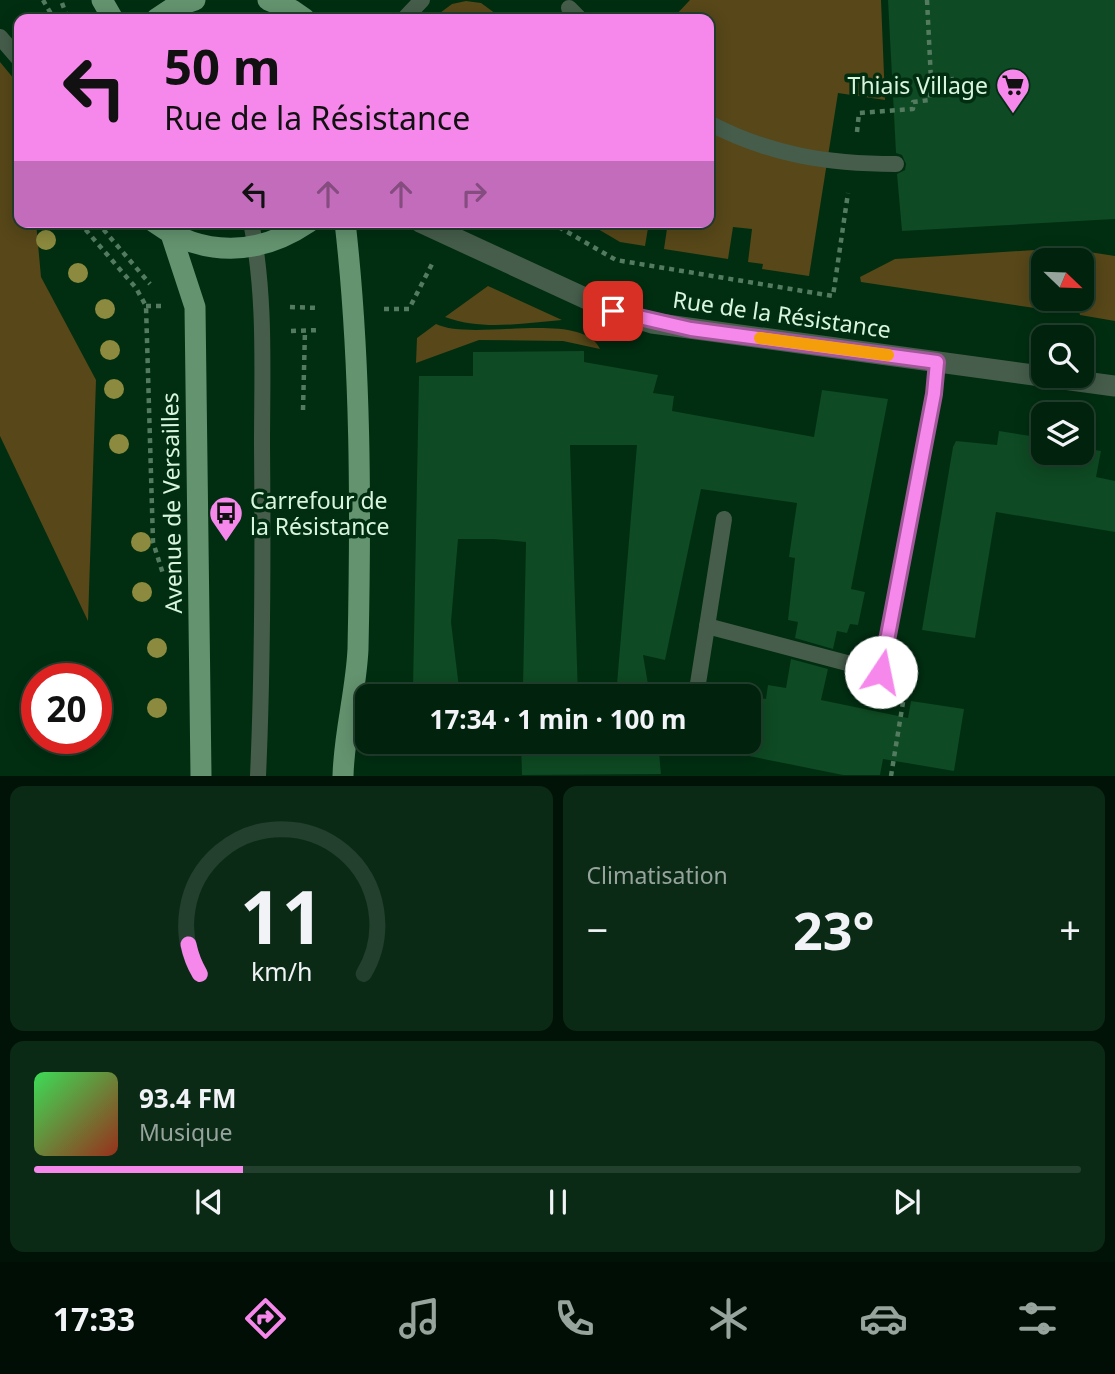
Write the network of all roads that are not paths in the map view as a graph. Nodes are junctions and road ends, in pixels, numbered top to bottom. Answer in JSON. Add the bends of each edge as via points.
{"nodes":[{"id":1,"x":195,"y":0,"type":"edge"},
{"id":2,"x":268,"y":0,"type":"edge"},
{"id":3,"x":422,"y":0,"type":"edge"},
{"id":4,"x":175,"y":9,"type":"edge"},
{"id":5,"x":293,"y":10,"type":"edge"},
{"id":6,"x":409,"y":14,"type":"edge"},
{"id":7,"x":0,"y":37,"type":"edge"},
{"id":8,"x":14,"y":53,"type":"edge"},
{"id":9,"x":714,"y":125,"type":"edge"},
{"id":10,"x":896,"y":164,"type":"dead end"},
{"id":11,"x":162,"y":228,"type":"edge"},
{"id":12,"x":252,"y":228,"type":"edge"},
{"id":13,"x":300,"y":228,"type":"edge"},
{"id":14,"x":346,"y":228,"type":"edge"},
{"id":15,"x":433,"y":228,"type":"edge"},
{"id":16,"x":256,"y":248,"type":"junction"},
{"id":17,"x":937,"y":362,"type":"junction"},
{"id":18,"x":1115,"y":386,"type":"edge"},
{"id":19,"x":724,"y":519,"type":"dead end"},
{"id":20,"x":707,"y":626,"type":"junction"},
{"id":21,"x":698,"y":684,"type":"edge"},
{"id":22,"x":201,"y":775,"type":"edge"},
{"id":23,"x":258,"y":775,"type":"edge"},
{"id":24,"x":343,"y":775,"type":"edge"}],
"edges":[{"from":1,"to":4,"type":"main road"},
{"from":2,"to":5,"type":"main road"},
{"from":3,"to":6,"type":"lane"},
{"from":7,"to":8,"type":"lane"},
{"from":9,"to":10,"type":"lane","bridge":true,"via":[[786,153],[842,164]]},
{"from":11,"to":16,"type":"main road","via":[[210,247]]},
{"from":11,"to":22,"type":"main road","name":"Avenue de Versailles","via":[[195,307]]},
{"from":12,"to":16,"type":"lane"},
{"from":13,"to":16,"type":"main road"},
{"from":14,"to":24,"type":"main road","via":[[355,309],[358,651]]},
{"from":15,"to":17,"type":"street","name":"Rue de la Résistance","via":[[613,311],[652,323]]},
{"from":16,"to":23,"type":"lane","via":[[262,307],[264,640]]},
{"from":17,"to":18,"type":"street","name":"Rue de la Résistance"},
{"from":17,"to":20,"type":"lane","via":[[881,672]]},
{"from":19,"to":20,"type":"lane"},
{"from":20,"to":21,"type":"lane"}]}
